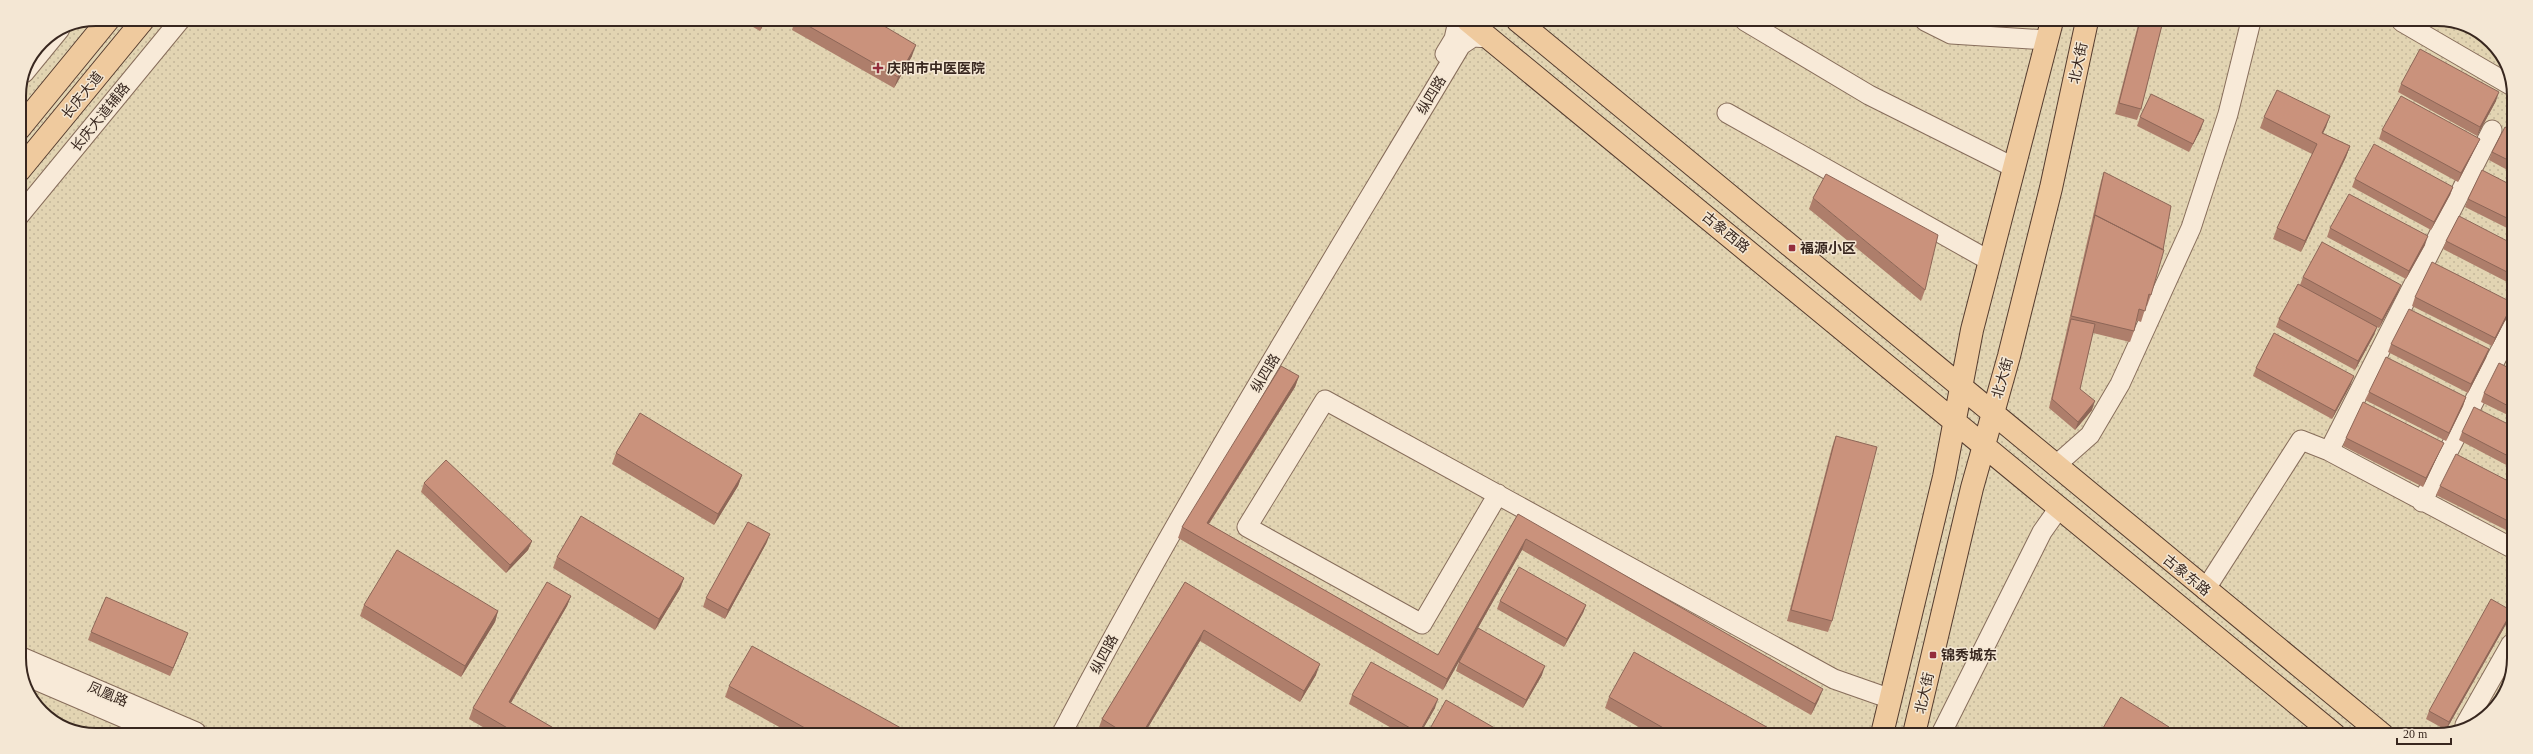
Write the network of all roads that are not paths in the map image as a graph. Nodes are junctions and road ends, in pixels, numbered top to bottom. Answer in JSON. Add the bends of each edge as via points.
{"nodes":[{"id":1,"x":103,"y":26,"type":"edge"},
{"id":2,"x":138,"y":26,"type":"edge"},
{"id":3,"x":175,"y":26,"type":"edge"},
{"id":4,"x":1457,"y":26,"type":"edge"},
{"id":5,"x":1474,"y":26,"type":"edge"},
{"id":6,"x":1524,"y":26,"type":"edge"},
{"id":7,"x":1753,"y":26,"type":"edge"},
{"id":8,"x":1934,"y":26,"type":"edge"},
{"id":9,"x":2086,"y":26,"type":"edge"},
{"id":10,"x":2250,"y":26,"type":"edge"},
{"id":11,"x":2409,"y":26,"type":"edge"},
{"id":12,"x":2049,"y":30,"type":"edge"},
{"id":13,"x":1489,"y":38,"type":"junction"},
{"id":14,"x":2505,"y":82,"type":"edge"},
{"id":15,"x":1727,"y":113,"type":"dead end"},
{"id":16,"x":26,"y":120,"type":"edge"},
{"id":17,"x":2492,"y":130,"type":"dead end"},
{"id":18,"x":26,"y":162,"type":"edge"},
{"id":19,"x":2014,"y":167,"type":"junction"},
{"id":20,"x":26,"y":207,"type":"edge"},
{"id":21,"x":1990,"y":261,"type":"junction"},
{"id":22,"x":2507,"y":338,"type":"edge"},
{"id":23,"x":1962,"y":388,"type":"junction"},
{"id":24,"x":1993,"y":413,"type":"junction"},
{"id":25,"x":1955,"y":421,"type":"junction"},
{"id":26,"x":1984,"y":445,"type":"junction"},
{"id":27,"x":2329,"y":451,"type":"junction"},
{"id":28,"x":2055,"y":466,"type":"junction"},
{"id":29,"x":1498,"y":494,"type":"junction"},
{"id":30,"x":2422,"y":502,"type":"junction"},
{"id":31,"x":2059,"y":508,"type":"junction"},
{"id":32,"x":2507,"y":545,"type":"edge"},
{"id":33,"x":2205,"y":590,"type":"junction"},
{"id":34,"x":2507,"y":653,"type":"edge"},
{"id":35,"x":26,"y":659,"type":"edge"},
{"id":36,"x":29,"y":677,"type":"edge"},
{"id":37,"x":1891,"y":699,"type":"junction"},
{"id":38,"x":2468,"y":721,"type":"edge"},
{"id":39,"x":148,"y":728,"type":"edge"},
{"id":40,"x":187,"y":728,"type":"edge"},
{"id":41,"x":1054,"y":728,"type":"edge"},
{"id":42,"x":1065,"y":728,"type":"edge"},
{"id":43,"x":1884,"y":728,"type":"edge"},
{"id":44,"x":1915,"y":728,"type":"edge"},
{"id":45,"x":1944,"y":728,"type":"edge"},
{"id":46,"x":2326,"y":728,"type":"edge"},
{"id":47,"x":2374,"y":728,"type":"edge"}],
"edges":[{"from":1,"to":16,"type":"main road","name":"长庆大道"},
{"from":2,"to":18,"type":"main road","name":"长庆大道"},
{"from":3,"to":20,"type":"street","name":"长庆大道辅路"},
{"from":4,"to":41,"type":"street","name":"纵四路","via":[[1454,39],[1197,466],[1119,604]]},
{"from":5,"to":13,"type":"main road","name":"古象西路"},
{"from":6,"to":23,"type":"main road"},
{"from":7,"to":19,"type":"street","via":[[1869,95]]},
{"from":8,"to":12,"type":"street","via":[[1951,34]]},
{"from":9,"to":24,"type":"main road","name":"北大街","via":[[2051,188]]},
{"from":10,"to":28,"type":"street","via":[[2228,114],[2191,228],[2120,384],[2090,436]]},
{"from":11,"to":14,"type":"street"},
{"from":12,"to":19,"type":"main road"},
{"from":13,"to":25,"type":"main road","name":"古象西路"},
{"from":13,"to":42,"type":"street","name":"纵四路","via":[[1473,37],[1461,45],[1206,471],[1128,608]]},
{"from":15,"to":21,"type":"street"},
{"from":17,"to":27,"type":"street"},
{"from":19,"to":21,"type":"main road"},
{"from":21,"to":23,"type":"main road","via":[[1972,330]]},
{"from":22,"to":30,"type":"street"},
{"from":23,"to":24,"type":"main road"},
{"from":23,"to":25,"type":"main road"},
{"from":24,"to":26,"type":"main road","name":"北大街"},
{"from":24,"to":28,"type":"main road","name":"古象东路"},
{"from":25,"to":26,"type":"main road","name":"古象西路"},
{"from":25,"to":37,"type":"main road"},
{"from":26,"to":31,"type":"main road","name":"古象东路"},
{"from":26,"to":44,"type":"main road","name":"北大街"},
{"from":27,"to":30,"type":"street"},
{"from":27,"to":33,"type":"street","via":[[2301,440]]},
{"from":28,"to":33,"type":"main road","name":"古象东路"},
{"from":29,"to":29,"type":"street","via":[[1325,400],[1247,527],[1422,624]]},
{"from":29,"to":37,"type":"street","via":[[1834,679]]},
{"from":30,"to":32,"type":"street"},
{"from":31,"to":45,"type":"street","via":[[2042,532]]},
{"from":31,"to":46,"type":"main road","name":"古象东路"},
{"from":33,"to":47,"type":"main road","name":"古象东路"},
{"from":34,"to":38,"type":"street"},
{"from":35,"to":40,"type":"street","name":"凤凰路"},
{"from":36,"to":39,"type":"street","name":"凤凰路"},
{"from":37,"to":43,"type":"main road"}]}
